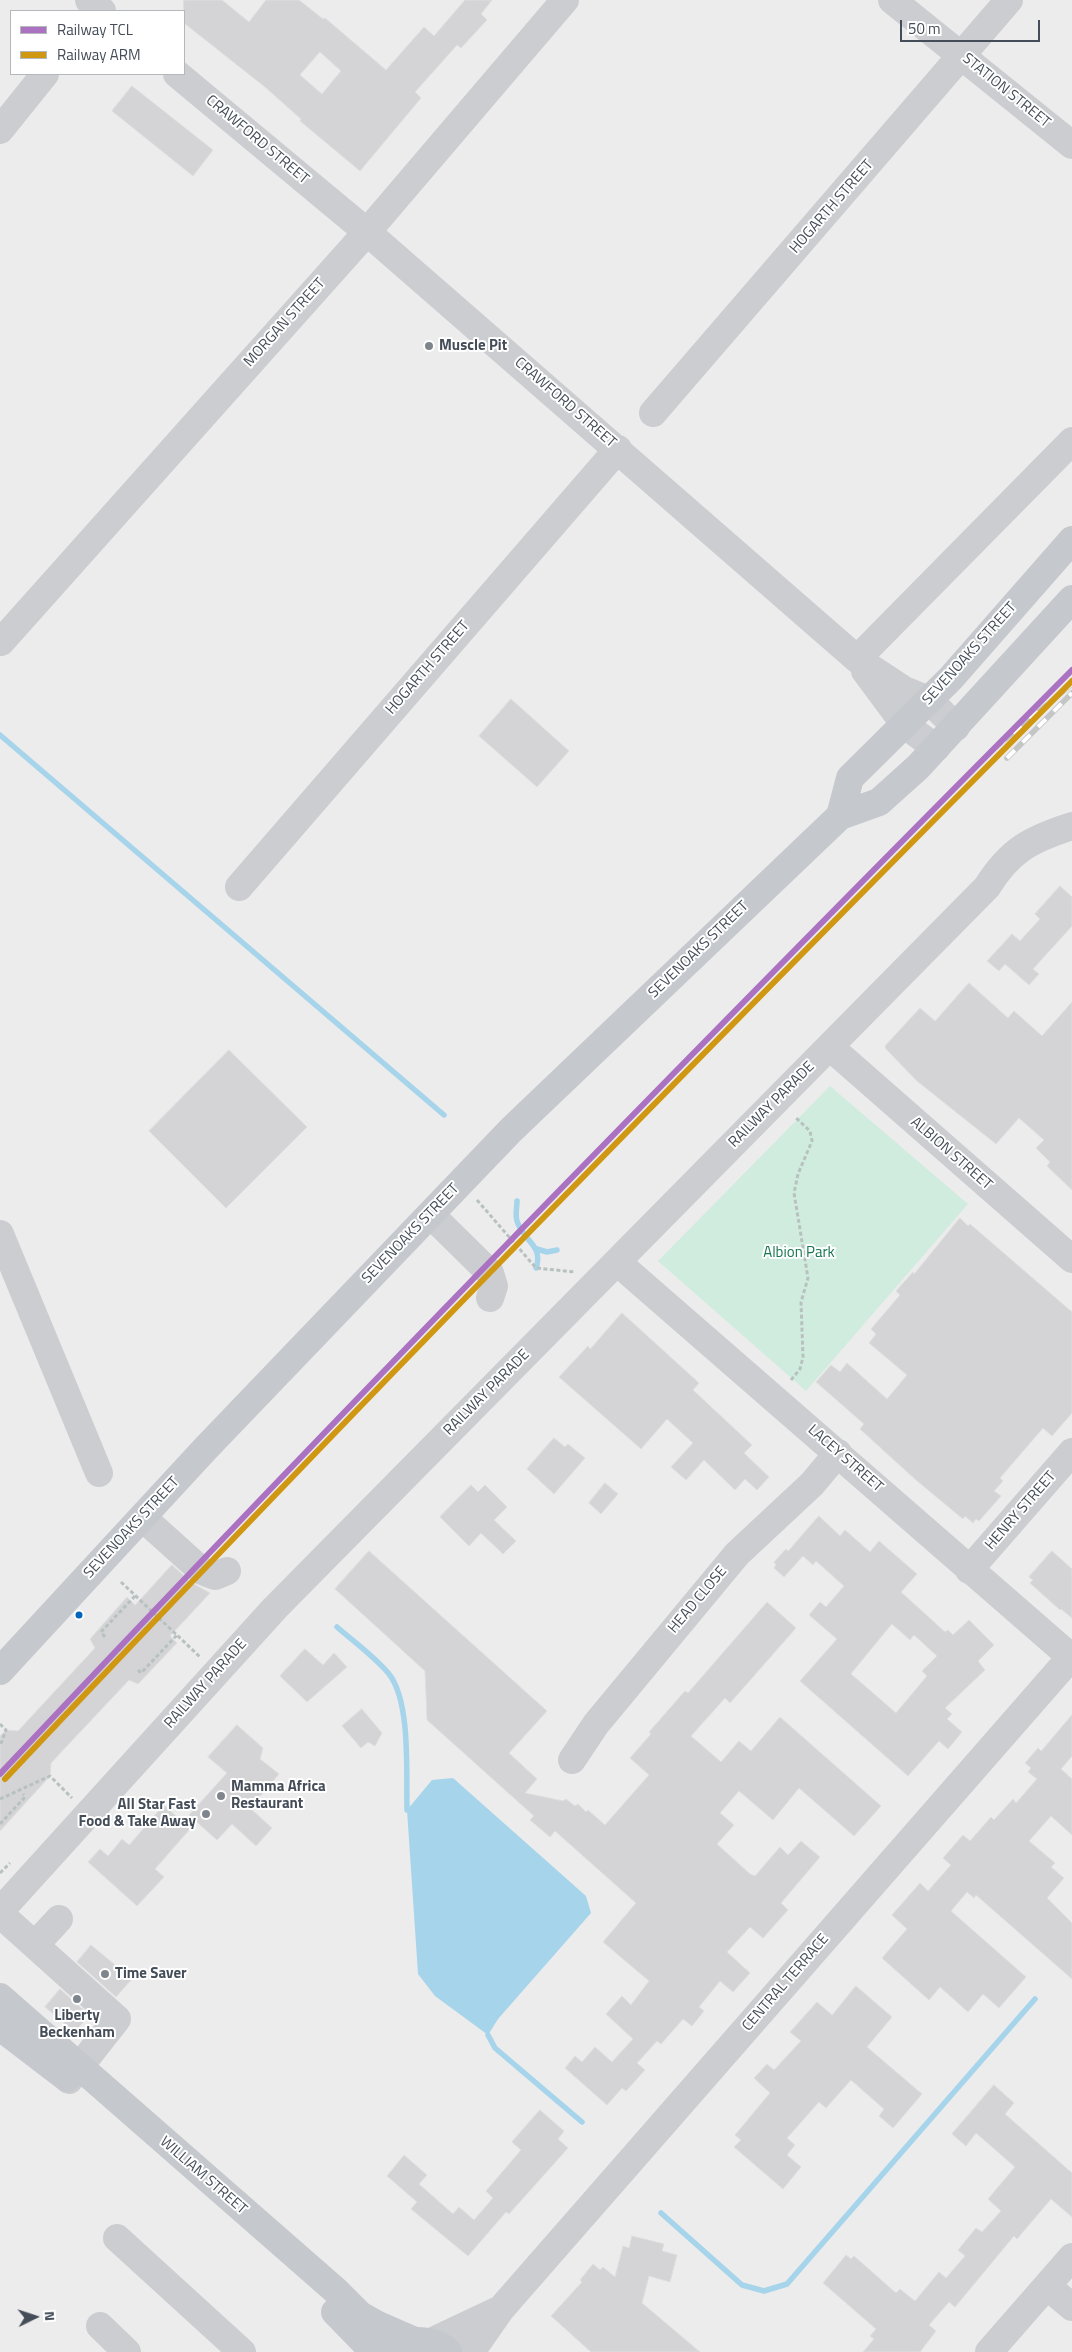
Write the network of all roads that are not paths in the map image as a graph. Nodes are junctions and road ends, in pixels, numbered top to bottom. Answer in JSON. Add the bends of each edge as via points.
{"nodes":[{"id":1,"x":565,"y":0,"type":"edge"},
{"id":2,"x":892,"y":0,"type":"edge"},
{"id":3,"x":1009,"y":0,"type":"edge"},
{"id":4,"x":962,"y":55,"type":"junction"},
{"id":5,"x":45,"y":75,"type":"edge"},
{"id":6,"x":178,"y":75,"type":"edge"},
{"id":7,"x":0,"y":130,"type":"edge"},
{"id":8,"x":1072,"y":144,"type":"edge"},
{"id":9,"x":367,"y":232,"type":"junction"},
{"id":10,"x":653,"y":413,"type":"dead end"},
{"id":11,"x":1072,"y":441,"type":"edge"},
{"id":12,"x":618,"y":449,"type":"junction"},
{"id":13,"x":1072,"y":540,"type":"edge"},
{"id":14,"x":1072,"y":599,"type":"edge"},
{"id":15,"x":1,"y":642,"type":"edge"},
{"id":16,"x":857,"y":659,"type":"junction"},
{"id":17,"x":929,"y":700,"type":"junction"},
{"id":18,"x":905,"y":726,"type":"junction"},
{"id":19,"x":956,"y":727,"type":"junction"},
{"id":20,"x":936,"y":748,"type":"junction"},
{"id":21,"x":840,"y":816,"type":"junction"},
{"id":22,"x":1070,"y":836,"type":"edge"},
{"id":23,"x":239,"y":886,"type":"dead end"},
{"id":24,"x":830,"y":1047,"type":"junction"},
{"id":25,"x":431,"y":1215,"type":"junction"},
{"id":26,"x":0,"y":1234,"type":"edge"},
{"id":27,"x":1072,"y":1259,"type":"edge"},
{"id":28,"x":617,"y":1262,"type":"junction"},
{"id":29,"x":490,"y":1286,"type":"road end"},
{"id":30,"x":1072,"y":1452,"type":"edge"},
{"id":31,"x":838,"y":1453,"type":"junction"},
{"id":32,"x":99,"y":1473,"type":"dead end"},
{"id":33,"x":143,"y":1518,"type":"junction"},
{"id":34,"x":970,"y":1570,"type":"junction"},
{"id":35,"x":214,"y":1571,"type":"road end"},
{"id":36,"x":1072,"y":1657,"type":"edge"},
{"id":37,"x":0,"y":1671,"type":"edge"},
{"id":38,"x":572,"y":1760,"type":"dead end"},
{"id":39,"x":0,"y":1913,"type":"edge"},
{"id":40,"x":59,"y":1919,"type":"dead end"},
{"id":41,"x":35,"y":1945,"type":"junction"},
{"id":42,"x":0,"y":1998,"type":"edge"},
{"id":43,"x":0,"y":2027,"type":"edge"},
{"id":44,"x":75,"y":2073,"type":"junction"},
{"id":45,"x":117,"y":2238,"type":"dead end"},
{"id":46,"x":1072,"y":2257,"type":"edge"},
{"id":47,"x":1047,"y":2286,"type":"junction"},
{"id":48,"x":1072,"y":2308,"type":"edge"},
{"id":49,"x":501,"y":2309,"type":"junction"},
{"id":50,"x":431,"y":2345,"type":"edge"},
{"id":51,"x":242,"y":2352,"type":"edge"},
{"id":52,"x":374,"y":2352,"type":"edge"},
{"id":53,"x":389,"y":2352,"type":"edge"},
{"id":54,"x":471,"y":2352,"type":"edge"},
{"id":55,"x":989,"y":2352,"type":"edge"}],
"edges":[{"from":1,"to":9,"type":"street","name":"MORGAN STREET"},
{"from":2,"to":4,"type":"street","name":"STATION STREET"},
{"from":3,"to":4,"type":"street","name":"HOGARTH STREET"},
{"from":4,"to":8,"type":"street","name":"STATION STREET"},
{"from":4,"to":10,"type":"street","name":"HOGARTH STREET"},
{"from":5,"to":7,"type":"street"},
{"from":6,"to":9,"type":"street","name":"CRAWFORD STREET"},
{"from":9,"to":12,"type":"street","name":"CRAWFORD STREET"},
{"from":9,"to":15,"type":"street","name":"MORGAN STREET"},
{"from":11,"to":16,"type":"street"},
{"from":12,"to":16,"type":"street","name":"CRAWFORD STREET"},
{"from":12,"to":23,"type":"street","name":"HOGARTH STREET"},
{"from":13,"to":17,"type":"main road","name":"SEVENOAKS STREET"},
{"from":14,"to":19,"type":"main road","name":"SEVENOAKS STREET"},
{"from":16,"to":17,"type":"street","name":"CRAWFORD STREET","via":[[904,690]]},
{"from":16,"to":18,"type":"street","name":"CRAWFORD STREET"},
{"from":17,"to":18,"type":"main road","name":"SEVENOAKS STREET"},
{"from":17,"to":19,"type":"street","name":"CRAWFORD STREET"},
{"from":18,"to":20,"type":"street","name":"CRAWFORD STREET"},
{"from":18,"to":21,"type":"main road","name":"SEVENOAKS STREET","via":[[850,778]]},
{"from":19,"to":20,"type":"main road","name":"SEVENOAKS STREET"},
{"from":20,"to":21,"type":"main road","name":"SEVENOAKS STREET","via":[[878,802]]},
{"from":21,"to":25,"type":"main road","name":"SEVENOAKS STREET","via":[[511,1130]]},
{"from":22,"to":24,"type":"street","name":"RAILWAY PARADE","via":[[987,887]]},
{"from":24,"to":27,"type":"street","name":"ALBION STREET"},
{"from":24,"to":28,"type":"street","name":"RAILWAY PARADE"},
{"from":25,"to":29,"type":"street"},
{"from":25,"to":33,"type":"main road","name":"SEVENOAKS STREET","via":[[219,1434]]},
{"from":26,"to":32,"type":"street"},
{"from":28,"to":31,"type":"street","name":"LACEY STREET"},
{"from":28,"to":39,"type":"street","name":"RAILWAY PARADE","via":[[275,1608]]},
{"from":30,"to":34,"type":"street","name":"HENRY STREET"},
{"from":31,"to":34,"type":"street","name":"LACEY STREET"},
{"from":31,"to":38,"type":"street","name":"HEAD CLOSE","via":[[812,1484],[731,1561],[596,1724]]},
{"from":33,"to":35,"type":"street"},
{"from":33,"to":37,"type":"main road","name":"SEVENOAKS STREET"},
{"from":34,"to":36,"type":"street","name":"LACEY STREET"},
{"from":36,"to":49,"type":"street","name":"CENTRAL TERRACE"},
{"from":39,"to":41,"type":"street"},
{"from":40,"to":41,"type":"street"},
{"from":41,"to":44,"type":"street","via":[[117,2019]]},
{"from":42,"to":44,"type":"main road","name":"WILLIAM STREET"},
{"from":43,"to":44,"type":"main road","name":"WILLIAM STREET"},
{"from":44,"to":50,"type":"main road","name":"WILLIAM STREET","via":[[335,2290],[360,2315]]},
{"from":44,"to":52,"type":"main road","name":"WILLIAM STREET"},
{"from":45,"to":51,"type":"street"},
{"from":46,"to":47,"type":"street"},
{"from":47,"to":48,"type":"street"},
{"from":47,"to":55,"type":"street"},
{"from":49,"to":50,"type":"street","name":"CENTRAL TERRACE"},
{"from":49,"to":54,"type":"street","name":"CENTRAL TERRACE"},
{"from":50,"to":53,"type":"main road","via":[[394,2347]]}]}
